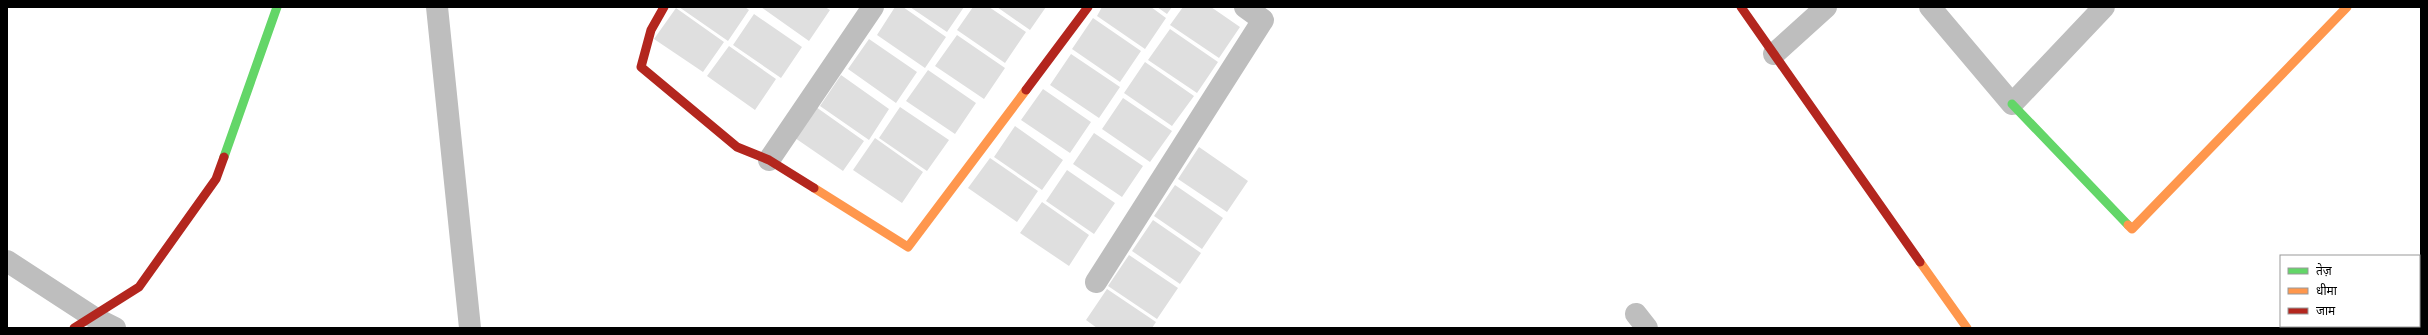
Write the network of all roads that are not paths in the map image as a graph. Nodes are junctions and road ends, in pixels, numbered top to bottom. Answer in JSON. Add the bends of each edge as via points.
{"nodes":[{"id":1,"x":277,"y":7,"type":"edge"},
{"id":2,"x":437,"y":7,"type":"edge"},
{"id":3,"x":664,"y":7,"type":"edge"},
{"id":4,"x":873,"y":7,"type":"edge"},
{"id":5,"x":1088,"y":7,"type":"edge"},
{"id":6,"x":1245,"y":7,"type":"edge"},
{"id":7,"x":1741,"y":7,"type":"edge"},
{"id":8,"x":1826,"y":7,"type":"edge"},
{"id":9,"x":1930,"y":7,"type":"edge"},
{"id":10,"x":2104,"y":7,"type":"edge"},
{"id":11,"x":2347,"y":7,"type":"edge"},
{"id":12,"x":1774,"y":54,"type":"junction"},
{"id":13,"x":2012,"y":104,"type":"junction"},
{"id":14,"x":768,"y":160,"type":"junction"},
{"id":15,"x":7,"y":261,"type":"edge"},
{"id":16,"x":1096,"y":282,"type":"dead end"},
{"id":17,"x":93,"y":317,"type":"junction"},
{"id":18,"x":74,"y":328,"type":"edge"},
{"id":19,"x":115,"y":328,"type":"edge"},
{"id":20,"x":470,"y":328,"type":"edge"},
{"id":21,"x":1967,"y":328,"type":"edge"}],
"edges":[{"from":1,"to":17,"type":"street","via":[[216,179],[139,287]]},
{"from":2,"to":20,"type":"street"},
{"from":3,"to":14,"type":"street","via":[[652,30],[641,67],[737,147]]},
{"from":4,"to":14,"type":"street"},
{"from":5,"to":14,"type":"street","via":[[908,247]]},
{"from":6,"to":16,"type":"street","via":[[1263,20]]},
{"from":7,"to":12,"type":"street"},
{"from":8,"to":12,"type":"street"},
{"from":9,"to":13,"type":"street"},
{"from":10,"to":13,"type":"street"},
{"from":11,"to":13,"type":"street","via":[[2132,229]]},
{"from":12,"to":21,"type":"street"},
{"from":15,"to":17,"type":"street"},
{"from":17,"to":18,"type":"street"},
{"from":17,"to":19,"type":"street"}]}
